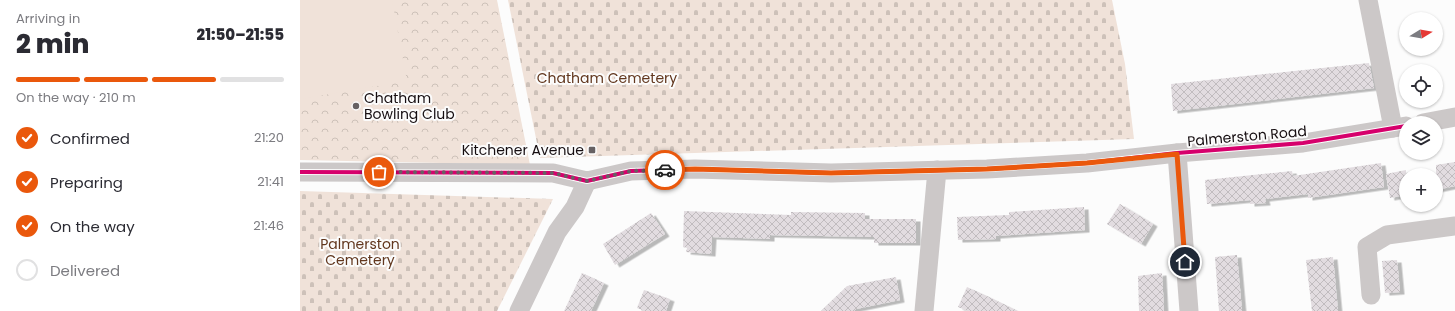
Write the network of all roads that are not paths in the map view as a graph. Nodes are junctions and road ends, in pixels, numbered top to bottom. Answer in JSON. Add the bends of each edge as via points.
{"nodes":[{"id":1,"x":1368,"y":0,"type":"edge"},
{"id":2,"x":1455,"y":117,"type":"edge"},
{"id":3,"x":1443,"y":119,"type":"edge"},
{"id":4,"x":1399,"y":127,"type":"edge"},
{"id":5,"x":1177,"y":154,"type":"junction"},
{"id":6,"x":937,"y":170,"type":"junction"},
{"id":7,"x":300,"y":172,"type":"edge"},
{"id":8,"x":587,"y":181,"type":"junction"},
{"id":9,"x":1455,"y":226,"type":"edge"},
{"id":10,"x":1371,"y":295,"type":"dead end"},
{"id":11,"x":520,"y":311,"type":"edge"},
{"id":12,"x":924,"y":311,"type":"edge"},
{"id":13,"x":1189,"y":311,"type":"edge"}],
"edges":[{"from":1,"to":4,"type":"street"},
{"from":2,"to":3,"type":"street"},
{"from":4,"to":5,"type":"street","name":"Palmerston Road","via":[[1303,143]]},
{"from":5,"to":6,"type":"street","name":"Palmerston Road","via":[[1087,163]]},
{"from":5,"to":13,"type":"street"},
{"from":6,"to":8,"type":"street","name":"Palmerston Road","via":[[831,173],[695,169],[631,171]]},
{"from":6,"to":12,"type":"street"},
{"from":7,"to":8,"type":"street","name":"Palmerston Road","via":[[553,173]]},
{"from":8,"to":11,"type":"street","via":[[575,207],[557,232]]},
{"from":9,"to":10,"type":"street","via":[[1387,235],[1367,247]]}]}
